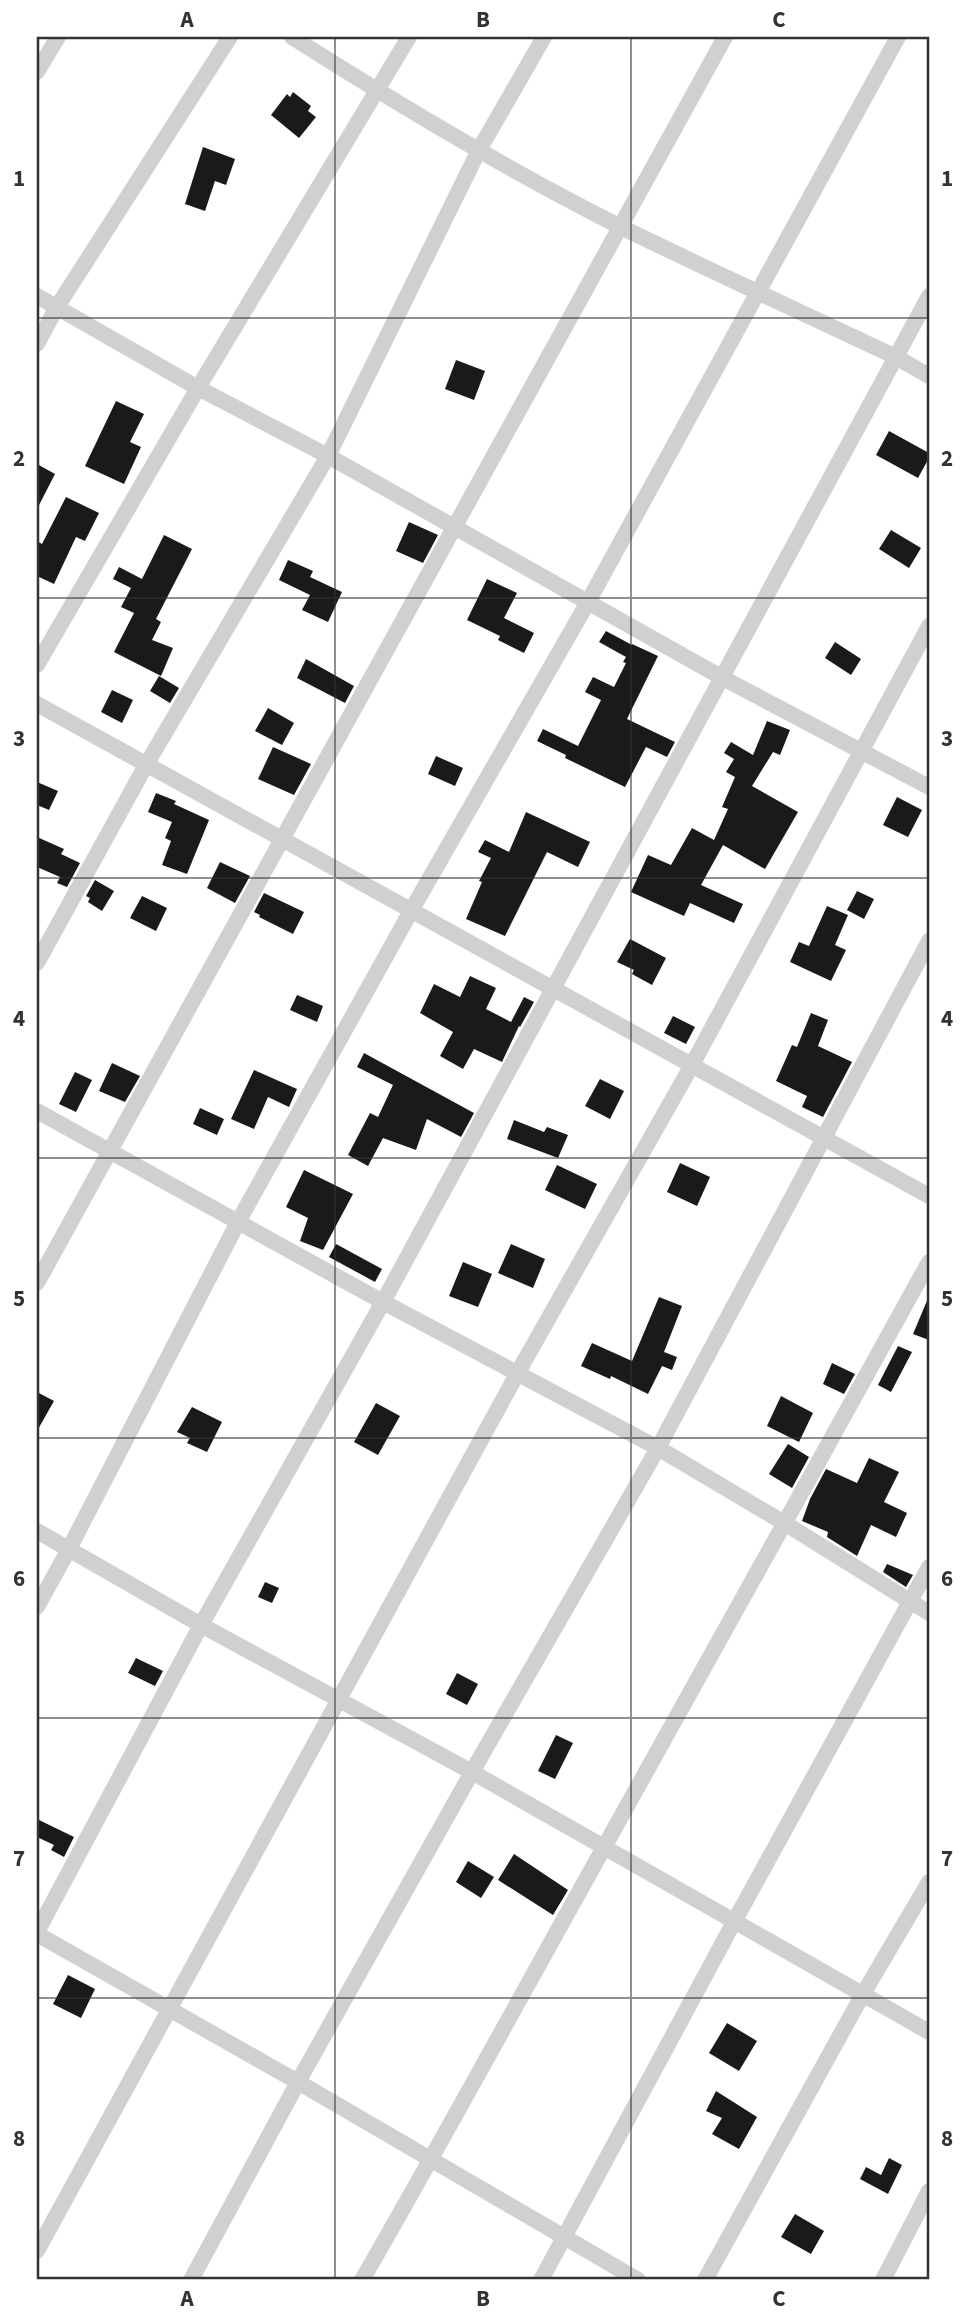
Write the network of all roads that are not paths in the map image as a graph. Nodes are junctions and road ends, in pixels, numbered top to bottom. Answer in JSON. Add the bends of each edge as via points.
{"nodes":[{"id":1,"x":58,"y":37,"type":"edge"},
{"id":2,"x":230,"y":37,"type":"edge"},
{"id":3,"x":292,"y":37,"type":"edge"},
{"id":4,"x":409,"y":37,"type":"edge"},
{"id":5,"x":544,"y":37,"type":"edge"},
{"id":6,"x":725,"y":37,"type":"edge"},
{"id":7,"x":898,"y":37,"type":"edge"},
{"id":8,"x":37,"y":72,"type":"edge"},
{"id":9,"x":378,"y":91,"type":"junction"},
{"id":10,"x":479,"y":150,"type":"junction"},
{"id":11,"x":621,"y":227,"type":"junction"},
{"id":12,"x":758,"y":292,"type":"junction"},
{"id":13,"x":37,"y":296,"type":"edge"},
{"id":14,"x":929,"y":296,"type":"edge"},
{"id":15,"x":57,"y":307,"type":"junction"},
{"id":16,"x":37,"y":344,"type":"edge"},
{"id":17,"x":896,"y":357,"type":"junction"},
{"id":18,"x":929,"y":376,"type":"edge"},
{"id":19,"x":198,"y":388,"type":"junction"},
{"id":20,"x":327,"y":456,"type":"junction"},
{"id":21,"x":456,"y":528,"type":"junction"},
{"id":22,"x":587,"y":602,"type":"junction"},
{"id":23,"x":929,"y":626,"type":"edge"},
{"id":24,"x":37,"y":665,"type":"edge"},
{"id":25,"x":721,"y":677,"type":"junction"},
{"id":26,"x":37,"y":704,"type":"edge"},
{"id":27,"x":861,"y":750,"type":"junction"},
{"id":28,"x":146,"y":765,"type":"junction"},
{"id":29,"x":929,"y":788,"type":"edge"},
{"id":30,"x":282,"y":839,"type":"junction"},
{"id":31,"x":411,"y":911,"type":"junction"},
{"id":32,"x":929,"y":942,"type":"edge"},
{"id":33,"x":37,"y":963,"type":"edge"},
{"id":34,"x":552,"y":988,"type":"junction"},
{"id":35,"x":692,"y":1065,"type":"junction"},
{"id":36,"x":37,"y":1111,"type":"edge"},
{"id":37,"x":824,"y":1138,"type":"junction"},
{"id":38,"x":110,"y":1152,"type":"junction"},
{"id":39,"x":929,"y":1196,"type":"edge"},
{"id":40,"x":238,"y":1222,"type":"junction"},
{"id":41,"x":929,"y":1262,"type":"edge"},
{"id":42,"x":37,"y":1283,"type":"edge"},
{"id":43,"x":383,"y":1301,"type":"junction"},
{"id":44,"x":517,"y":1374,"type":"junction"},
{"id":45,"x":658,"y":1448,"type":"junction"},
{"id":46,"x":786,"y":1524,"type":"junction"},
{"id":47,"x":37,"y":1531,"type":"edge"},
{"id":48,"x":69,"y":1549,"type":"junction"},
{"id":49,"x":929,"y":1567,"type":"edge"},
{"id":50,"x":911,"y":1601,"type":"junction"},
{"id":51,"x":37,"y":1607,"type":"edge"},
{"id":52,"x":929,"y":1612,"type":"edge"},
{"id":53,"x":201,"y":1625,"type":"junction"},
{"id":54,"x":339,"y":1702,"type":"junction"},
{"id":55,"x":472,"y":1772,"type":"junction"},
{"id":56,"x":603,"y":1849,"type":"junction"},
{"id":57,"x":929,"y":1882,"type":"edge"},
{"id":58,"x":734,"y":1922,"type":"junction"},
{"id":59,"x":37,"y":1933,"type":"edge"},
{"id":60,"x":863,"y":1994,"type":"junction"},
{"id":61,"x":169,"y":2010,"type":"junction"},
{"id":62,"x":929,"y":2032,"type":"edge"},
{"id":63,"x":298,"y":2082,"type":"junction"},
{"id":64,"x":431,"y":2161,"type":"junction"},
{"id":65,"x":929,"y":2191,"type":"edge"},
{"id":66,"x":565,"y":2238,"type":"junction"},
{"id":67,"x":37,"y":2250,"type":"edge"},
{"id":68,"x":191,"y":2280,"type":"edge"},
{"id":69,"x":362,"y":2280,"type":"edge"},
{"id":70,"x":541,"y":2280,"type":"edge"},
{"id":71,"x":638,"y":2280,"type":"edge"},
{"id":72,"x":705,"y":2280,"type":"edge"},
{"id":73,"x":883,"y":2280,"type":"edge"}],
"edges":[{"from":1,"to":8,"type":"street"},
{"from":2,"to":15,"type":"street"},
{"from":3,"to":9,"type":"street"},
{"from":4,"to":9,"type":"street"},
{"from":5,"to":10,"type":"street"},
{"from":6,"to":11,"type":"street"},
{"from":7,"to":12,"type":"street"},
{"from":9,"to":10,"type":"street"},
{"from":9,"to":19,"type":"street"},
{"from":10,"to":11,"type":"street"},
{"from":10,"to":20,"type":"street"},
{"from":11,"to":12,"type":"street"},
{"from":11,"to":21,"type":"street"},
{"from":12,"to":17,"type":"street"},
{"from":12,"to":22,"type":"street"},
{"from":13,"to":15,"type":"street"},
{"from":14,"to":17,"type":"street"},
{"from":15,"to":16,"type":"street"},
{"from":15,"to":19,"type":"street"},
{"from":17,"to":18,"type":"street"},
{"from":17,"to":25,"type":"street"},
{"from":19,"to":20,"type":"street"},
{"from":19,"to":24,"type":"street"},
{"from":20,"to":21,"type":"street"},
{"from":20,"to":28,"type":"street"},
{"from":21,"to":22,"type":"street"},
{"from":21,"to":30,"type":"street"},
{"from":22,"to":25,"type":"street"},
{"from":22,"to":31,"type":"street"},
{"from":23,"to":27,"type":"street"},
{"from":25,"to":27,"type":"street"},
{"from":25,"to":34,"type":"street"},
{"from":26,"to":28,"type":"street"},
{"from":27,"to":29,"type":"street"},
{"from":27,"to":35,"type":"street"},
{"from":28,"to":30,"type":"street"},
{"from":28,"to":33,"type":"street"},
{"from":30,"to":31,"type":"street"},
{"from":30,"to":38,"type":"street"},
{"from":31,"to":34,"type":"street"},
{"from":31,"to":40,"type":"street"},
{"from":32,"to":37,"type":"street"},
{"from":34,"to":35,"type":"street"},
{"from":34,"to":43,"type":"street"},
{"from":35,"to":37,"type":"street"},
{"from":35,"to":44,"type":"street"},
{"from":36,"to":38,"type":"street"},
{"from":37,"to":39,"type":"street"},
{"from":37,"to":45,"type":"street"},
{"from":38,"to":40,"type":"street"},
{"from":38,"to":42,"type":"street"},
{"from":40,"to":43,"type":"street"},
{"from":40,"to":48,"type":"street"},
{"from":41,"to":46,"type":"street"},
{"from":43,"to":44,"type":"street"},
{"from":43,"to":53,"type":"street"},
{"from":44,"to":45,"type":"street"},
{"from":44,"to":54,"type":"street"},
{"from":45,"to":46,"type":"street"},
{"from":45,"to":55,"type":"street"},
{"from":46,"to":50,"type":"street"},
{"from":46,"to":56,"type":"street"},
{"from":47,"to":48,"type":"street"},
{"from":48,"to":51,"type":"street"},
{"from":48,"to":53,"type":"street"},
{"from":49,"to":50,"type":"street"},
{"from":50,"to":52,"type":"street"},
{"from":50,"to":58,"type":"street"},
{"from":53,"to":54,"type":"street"},
{"from":53,"to":59,"type":"street"},
{"from":54,"to":55,"type":"street"},
{"from":54,"to":61,"type":"street"},
{"from":55,"to":56,"type":"street"},
{"from":55,"to":63,"type":"street"},
{"from":56,"to":58,"type":"street"},
{"from":56,"to":64,"type":"street"},
{"from":57,"to":60,"type":"street"},
{"from":58,"to":60,"type":"street"},
{"from":58,"to":66,"type":"street"},
{"from":59,"to":61,"type":"street"},
{"from":60,"to":62,"type":"street"},
{"from":60,"to":72,"type":"street"},
{"from":61,"to":63,"type":"street"},
{"from":61,"to":67,"type":"street"},
{"from":63,"to":64,"type":"street"},
{"from":63,"to":68,"type":"street"},
{"from":64,"to":66,"type":"street"},
{"from":64,"to":69,"type":"street"},
{"from":65,"to":73,"type":"street"},
{"from":66,"to":70,"type":"street"},
{"from":66,"to":71,"type":"street"}]}
